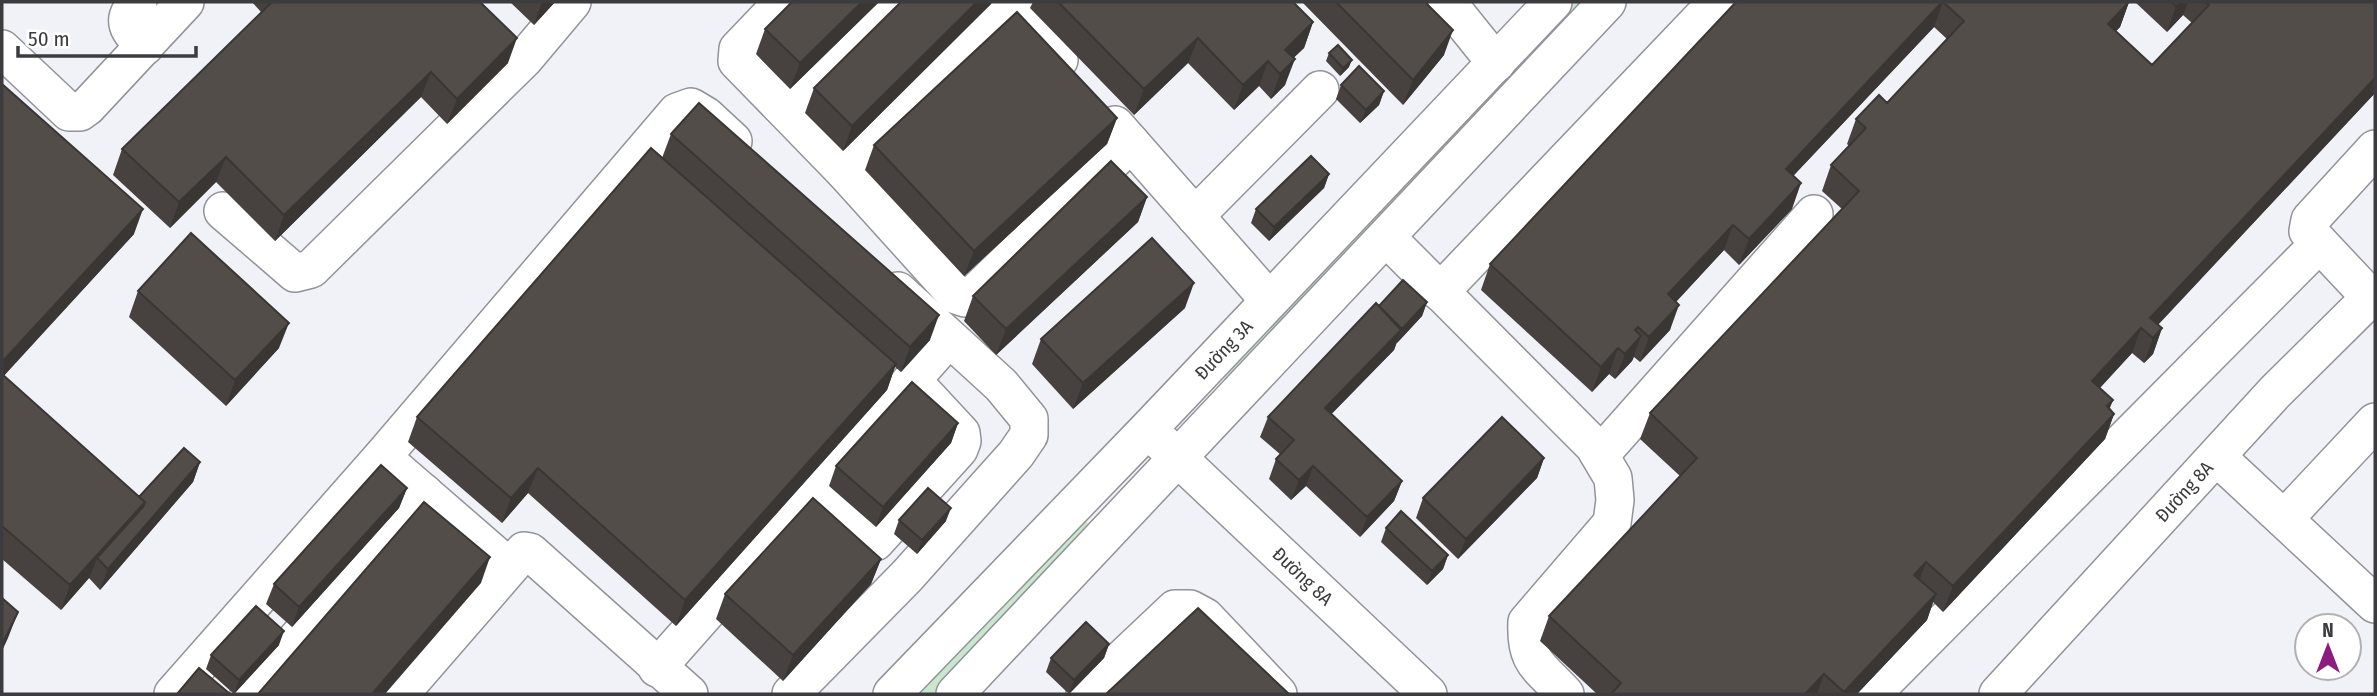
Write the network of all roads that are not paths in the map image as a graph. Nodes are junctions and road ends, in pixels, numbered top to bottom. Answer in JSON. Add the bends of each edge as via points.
{"nodes":[{"id":1,"x":138,"y":2,"type":"edge"},
{"id":2,"x":185,"y":2,"type":"edge"},
{"id":3,"x":572,"y":2,"type":"edge"},
{"id":4,"x":783,"y":2,"type":"edge"},
{"id":5,"x":889,"y":2,"type":"edge"},
{"id":6,"x":1009,"y":2,"type":"edge"},
{"id":7,"x":1447,"y":2,"type":"edge"},
{"id":8,"x":1553,"y":2,"type":"edge"},
{"id":9,"x":1607,"y":2,"type":"edge"},
{"id":10,"x":1717,"y":2,"type":"edge"},
{"id":11,"x":498,"y":30,"type":"edge"},
{"id":12,"x":145,"y":46,"type":"junction"},
{"id":13,"x":2,"y":48,"type":"edge"},
{"id":14,"x":524,"y":59,"type":"junction"},
{"id":15,"x":1496,"y":63,"type":"junction"},
{"id":16,"x":1320,"y":90,"type":"dead end"},
{"id":17,"x":781,"y":106,"type":"junction"},
{"id":18,"x":1130,"y":143,"type":"junction"},
{"id":19,"x":2375,"y":149,"type":"edge"},
{"id":20,"x":757,"y":162,"type":"edge"},
{"id":21,"x":845,"y":172,"type":"junction"},
{"id":22,"x":223,"y":211,"type":"dead end"},
{"id":23,"x":1814,"y":214,"type":"dead end"},
{"id":24,"x":1195,"y":216,"type":"junction"},
{"id":25,"x":1386,"y":237,"type":"junction"},
{"id":26,"x":2319,"y":244,"type":"junction"},
{"id":27,"x":878,"y":273,"type":"edge"},
{"id":28,"x":1440,"y":292,"type":"junction"},
{"id":29,"x":2373,"y":296,"type":"edge"},
{"id":30,"x":1269,"y":300,"type":"junction"},
{"id":31,"x":949,"y":338,"type":"junction"},
{"id":32,"x":897,"y":382,"type":"junction"},
{"id":33,"x":2375,"y":422,"type":"edge"},
{"id":34,"x":1148,"y":429,"type":"junction"},
{"id":35,"x":1600,"y":455,"type":"junction"},
{"id":36,"x":382,"y":457,"type":"junction"},
{"id":37,"x":1177,"y":457,"type":"junction"},
{"id":38,"x":2217,"y":457,"type":"junction"},
{"id":39,"x":816,"y":488,"type":"junction"},
{"id":40,"x":424,"y":493,"type":"junction"},
{"id":41,"x":2284,"y":519,"type":"junction"},
{"id":42,"x":875,"y":542,"type":"junction"},
{"id":43,"x":509,"y":567,"type":"junction"},
{"id":44,"x":907,"y":576,"type":"junction"},
{"id":45,"x":2375,"y":604,"type":"edge"},
{"id":46,"x":250,"y":606,"type":"junction"},
{"id":47,"x":292,"y":646,"type":"junction"},
{"id":48,"x":657,"y":668,"type":"junction"},
{"id":49,"x":195,"y":686,"type":"edge"},
{"id":50,"x":249,"y":694,"type":"edge"},
{"id":51,"x":400,"y":694,"type":"edge"},
{"id":52,"x":690,"y":694,"type":"edge"},
{"id":53,"x":791,"y":694,"type":"edge"},
{"id":54,"x":892,"y":694,"type":"edge"},
{"id":55,"x":956,"y":694,"type":"edge"},
{"id":56,"x":1085,"y":694,"type":"edge"},
{"id":57,"x":1278,"y":694,"type":"edge"},
{"id":58,"x":1428,"y":694,"type":"edge"},
{"id":59,"x":1565,"y":694,"type":"edge"},
{"id":60,"x":1872,"y":694,"type":"edge"},
{"id":61,"x":1998,"y":694,"type":"edge"}],
"edges":[{"from":1,"to":12,"type":"street","via":[[127,20],[128,30]]},
{"from":2,"to":12,"type":"street"},
{"from":3,"to":14,"type":"street"},
{"from":4,"to":17,"type":"street","via":[[736,54],[737,61]]},
{"from":5,"to":17,"type":"street"},
{"from":6,"to":18,"type":"street"},
{"from":6,"to":21,"type":"street"},
{"from":7,"to":15,"type":"street"},
{"from":8,"to":15,"type":"street","name":"Đường 3A"},
{"from":9,"to":25,"type":"street"},
{"from":10,"to":28,"type":"street"},
{"from":11,"to":14,"type":"street"},
{"from":12,"to":13,"type":"street","via":[[80,112],[69,112]]},
{"from":14,"to":22,"type":"street","via":[[312,270],[295,273]]},
{"from":15,"to":30,"type":"street","name":"Đường 3A"},
{"from":16,"to":24,"type":"street"},
{"from":17,"to":21,"type":"street"},
{"from":18,"to":21,"type":"street","via":[[965,298],[956,295]]},
{"from":18,"to":24,"type":"street"},
{"from":19,"to":26,"type":"street","via":[[2310,220],[2308,231]]},
{"from":20,"to":36,"type":"street","via":[[706,116],[691,107],[677,112],[648,166]]},
{"from":23,"to":35,"type":"street"},
{"from":24,"to":30,"type":"street"},
{"from":25,"to":28,"type":"street"},
{"from":25,"to":37,"type":"street"},
{"from":26,"to":29,"type":"street"},
{"from":26,"to":60,"type":"street"},
{"from":27,"to":31,"type":"street"},
{"from":28,"to":35,"type":"street"},
{"from":29,"to":38,"type":"street","name":"Đường 8A"},
{"from":30,"to":34,"type":"street","name":"Đường 3A"},
{"from":31,"to":32,"type":"street"},
{"from":31,"to":44,"type":"street","via":[[1001,385],[1029,419],[1029,435]]},
{"from":32,"to":39,"type":"street"},
{"from":32,"to":42,"type":"street","via":[[961,433],[962,441]]},
{"from":33,"to":41,"type":"street"},
{"from":34,"to":37,"type":"street","name":"Đường 8A"},
{"from":34,"to":54,"type":"street","name":"Đường 3A"},
{"from":35,"to":59,"type":"street","via":[[1614,478],[1612,523],[1527,622],[1531,657]]},
{"from":36,"to":40,"type":"street"},
{"from":36,"to":46,"type":"street"},
{"from":37,"to":55,"type":"street"},
{"from":37,"to":58,"type":"street","name":"Đường 8A"},
{"from":38,"to":41,"type":"street"},
{"from":38,"to":61,"type":"street","name":"Đường 8A"},
{"from":39,"to":42,"type":"street"},
{"from":39,"to":48,"type":"street"},
{"from":40,"to":43,"type":"street"},
{"from":40,"to":47,"type":"street"},
{"from":41,"to":45,"type":"street"},
{"from":42,"to":44,"type":"street"},
{"from":43,"to":48,"type":"street","via":[[524,551],[530,552]]},
{"from":43,"to":51,"type":"street"},
{"from":44,"to":53,"type":"street"},
{"from":46,"to":47,"type":"street"},
{"from":46,"to":49,"type":"street"},
{"from":47,"to":50,"type":"street"},
{"from":48,"to":52,"type":"street"},
{"from":56,"to":57,"type":"street","via":[[1175,609],[1190,609],[1205,617]]}]}
